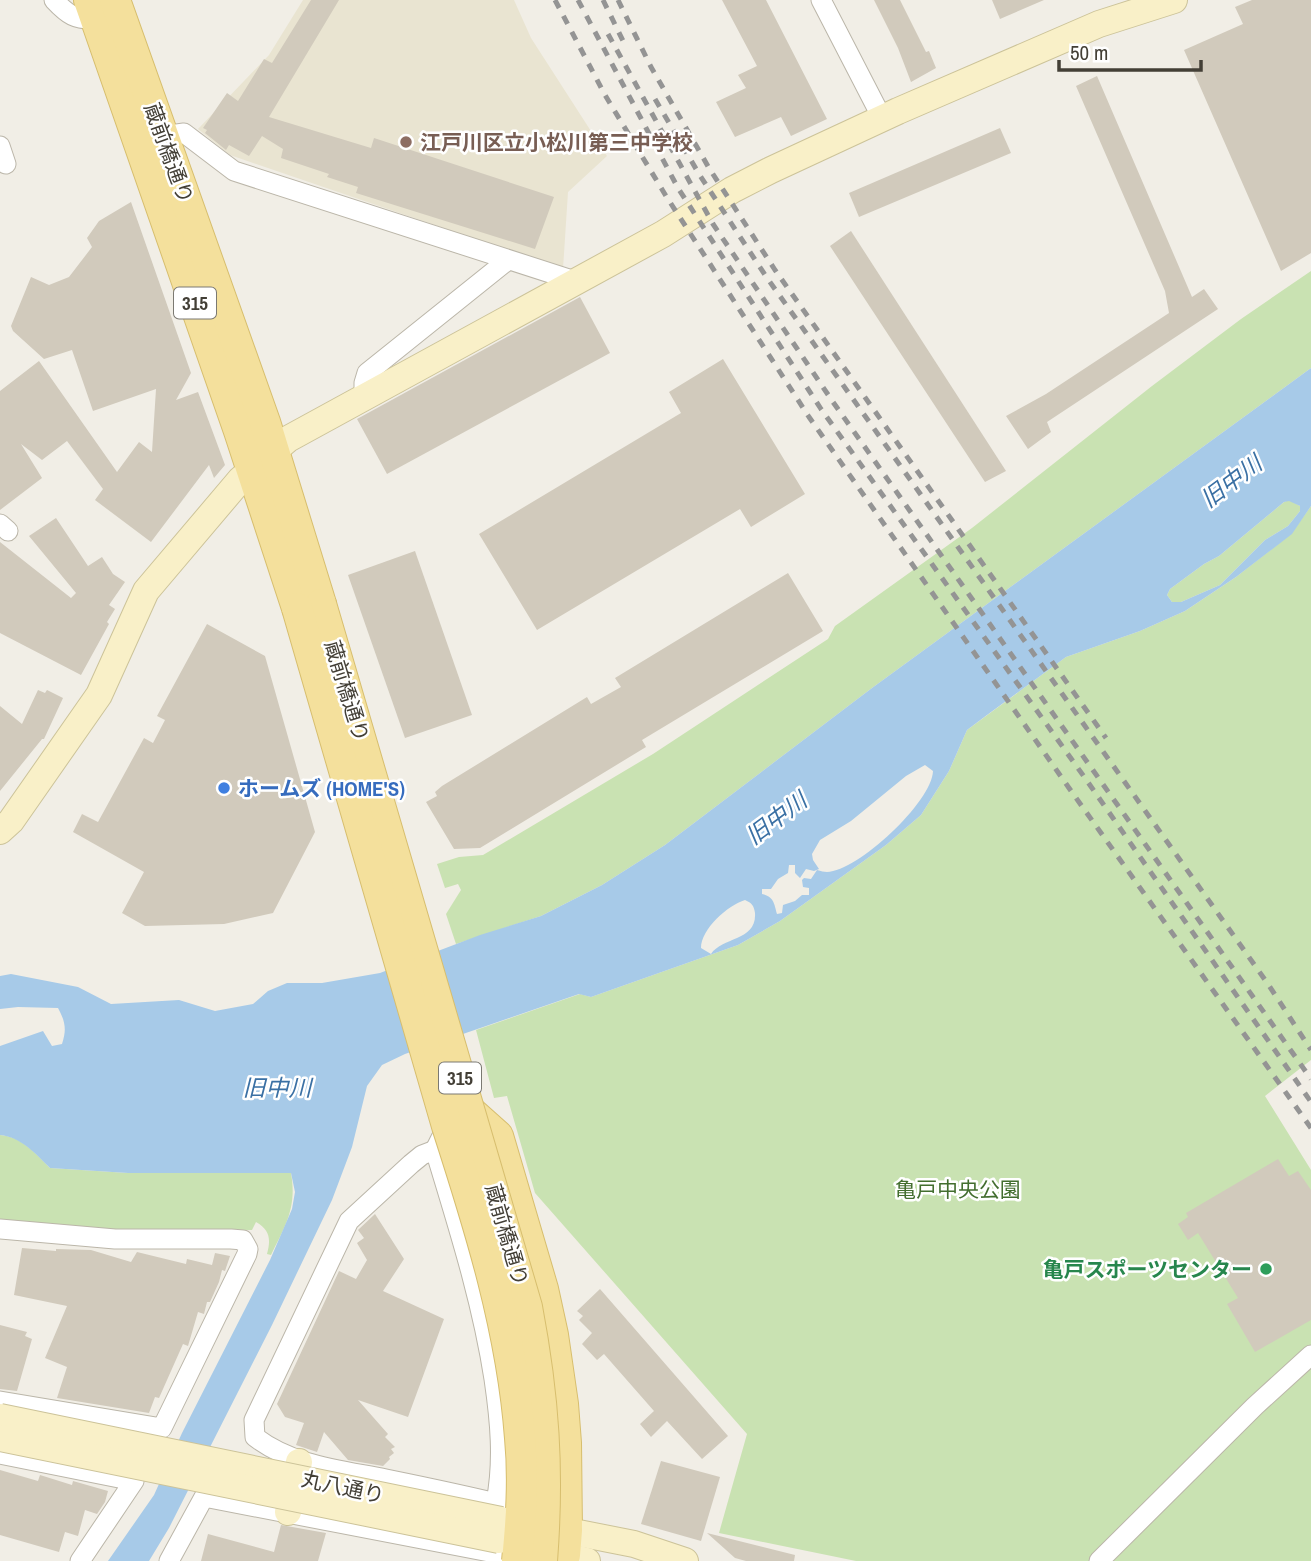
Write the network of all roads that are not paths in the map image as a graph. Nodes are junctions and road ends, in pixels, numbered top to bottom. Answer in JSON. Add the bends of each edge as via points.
{"nodes":[{"id":1,"x":54,"y":0,"type":"edge"},
{"id":2,"x":821,"y":0,"type":"edge"},
{"id":3,"x":1174,"y":0,"type":"edge"},
{"id":4,"x":100,"y":6,"type":"edge"},
{"id":5,"x":882,"y":118,"type":"junction"},
{"id":6,"x":163,"y":136,"type":"junction"},
{"id":7,"x":508,"y":260,"type":"junction"},
{"id":8,"x":575,"y":281,"type":"junction"},
{"id":9,"x":364,"y":396,"type":"junction"},
{"id":10,"x":274,"y":449,"type":"junction"},
{"id":11,"x":252,"y":469,"type":"junction"},
{"id":12,"x":309,"y":606,"type":"junction"},
{"id":13,"x":0,"y":831,"type":"edge"},
{"id":14,"x":451,"y":1129,"type":"junction"},
{"id":15,"x":0,"y":1229,"type":"edge"},
{"id":16,"x":1311,"y":1355,"type":"edge"},
{"id":17,"x":0,"y":1401,"type":"edge"},
{"id":18,"x":53,"y":1412,"type":"junction"},
{"id":19,"x":0,"y":1416,"type":"edge"},
{"id":20,"x":0,"y":1438,"type":"edge"},
{"id":21,"x":0,"y":1454,"type":"edge"},
{"id":22,"x":43,"y":1462,"type":"junction"},
{"id":23,"x":299,"y":1462,"type":"junction"},
{"id":24,"x":288,"y":1512,"type":"junction"},
{"id":25,"x":503,"y":1531,"type":"edge"},
{"id":26,"x":565,"y":1554,"type":"edge"},
{"id":27,"x":80,"y":1561,"type":"edge"},
{"id":28,"x":169,"y":1561,"type":"edge"},
{"id":29,"x":685,"y":1561,"type":"edge"},
{"id":30,"x":1099,"y":1561,"type":"edge"}],
"edges":[{"from":1,"to":4,"type":"street","via":[[68,16],[80,20]]},
{"from":2,"to":5,"type":"street"},
{"from":3,"to":5,"type":"street","via":[[1099,24]]},
{"from":4,"to":6,"type":"main road","name":"蔵前橋通り","number":"315"},
{"from":4,"to":11,"type":"main road","name":"蔵前橋通り","number":"315"},
{"from":5,"to":8,"type":"street","via":[[732,190]]},
{"from":6,"to":7,"type":"street","via":[[184,133],[234,171]]},
{"from":6,"to":10,"type":"main road","name":"蔵前橋通り","number":"315"},
{"from":7,"to":8,"type":"street"},
{"from":7,"to":9,"type":"street","via":[[367,373]]},
{"from":8,"to":9,"type":"street"},
{"from":9,"to":10,"type":"street"},
{"from":10,"to":11,"type":"street"},
{"from":10,"to":12,"type":"main road","name":"蔵前橋通り","number":"315"},
{"from":11,"to":12,"type":"main road","name":"蔵前橋通り","number":"315"},
{"from":11,"to":13,"type":"street","via":[[146,591],[99,695]]},
{"from":12,"to":14,"type":"main road","name":"蔵前橋通り","number":"315","bridge":true},
{"from":14,"to":23,"type":"street","via":[[349,1221],[254,1420],[256,1437]]},
{"from":14,"to":25,"type":"street","via":[[499,1426]]},
{"from":14,"to":25,"type":"main road","name":"蔵前橋通り","number":"315","bridge":true,"via":[[505,1326],[521,1439],[522,1483]]},
{"from":14,"to":26,"type":"main road","name":"蔵前橋通り","number":"315","bridge":true,"via":[[512,1248],[534,1346],[547,1462]]},
{"from":14,"to":26,"type":"main road","via":[[498,1136],[543,1289],[557,1358],[566,1443]]},
{"from":15,"to":18,"type":"street","via":[[115,1239],[231,1239],[243,1240],[247,1248],[162,1428]]},
{"from":16,"to":30,"type":"street"},
{"from":17,"to":18,"type":"street"},
{"from":18,"to":22,"type":"street"},
{"from":19,"to":25,"type":"street","name":"丸八通り","bridge":true},
{"from":20,"to":25,"type":"street","name":"丸八通り","bridge":true},
{"from":21,"to":22,"type":"street"},
{"from":22,"to":27,"type":"street","via":[[134,1481]]},
{"from":23,"to":24,"type":"street"},
{"from":23,"to":25,"type":"street"},
{"from":24,"to":26,"type":"street","via":[[501,1556],[530,1560]]},
{"from":24,"to":28,"type":"street","via":[[204,1497]]},
{"from":25,"to":26,"type":"street","name":"丸八通り"},
{"from":25,"to":26,"type":"street","via":[[536,1513]]},
{"from":26,"to":29,"type":"street","name":"丸八通り","via":[[634,1544]]}]}
